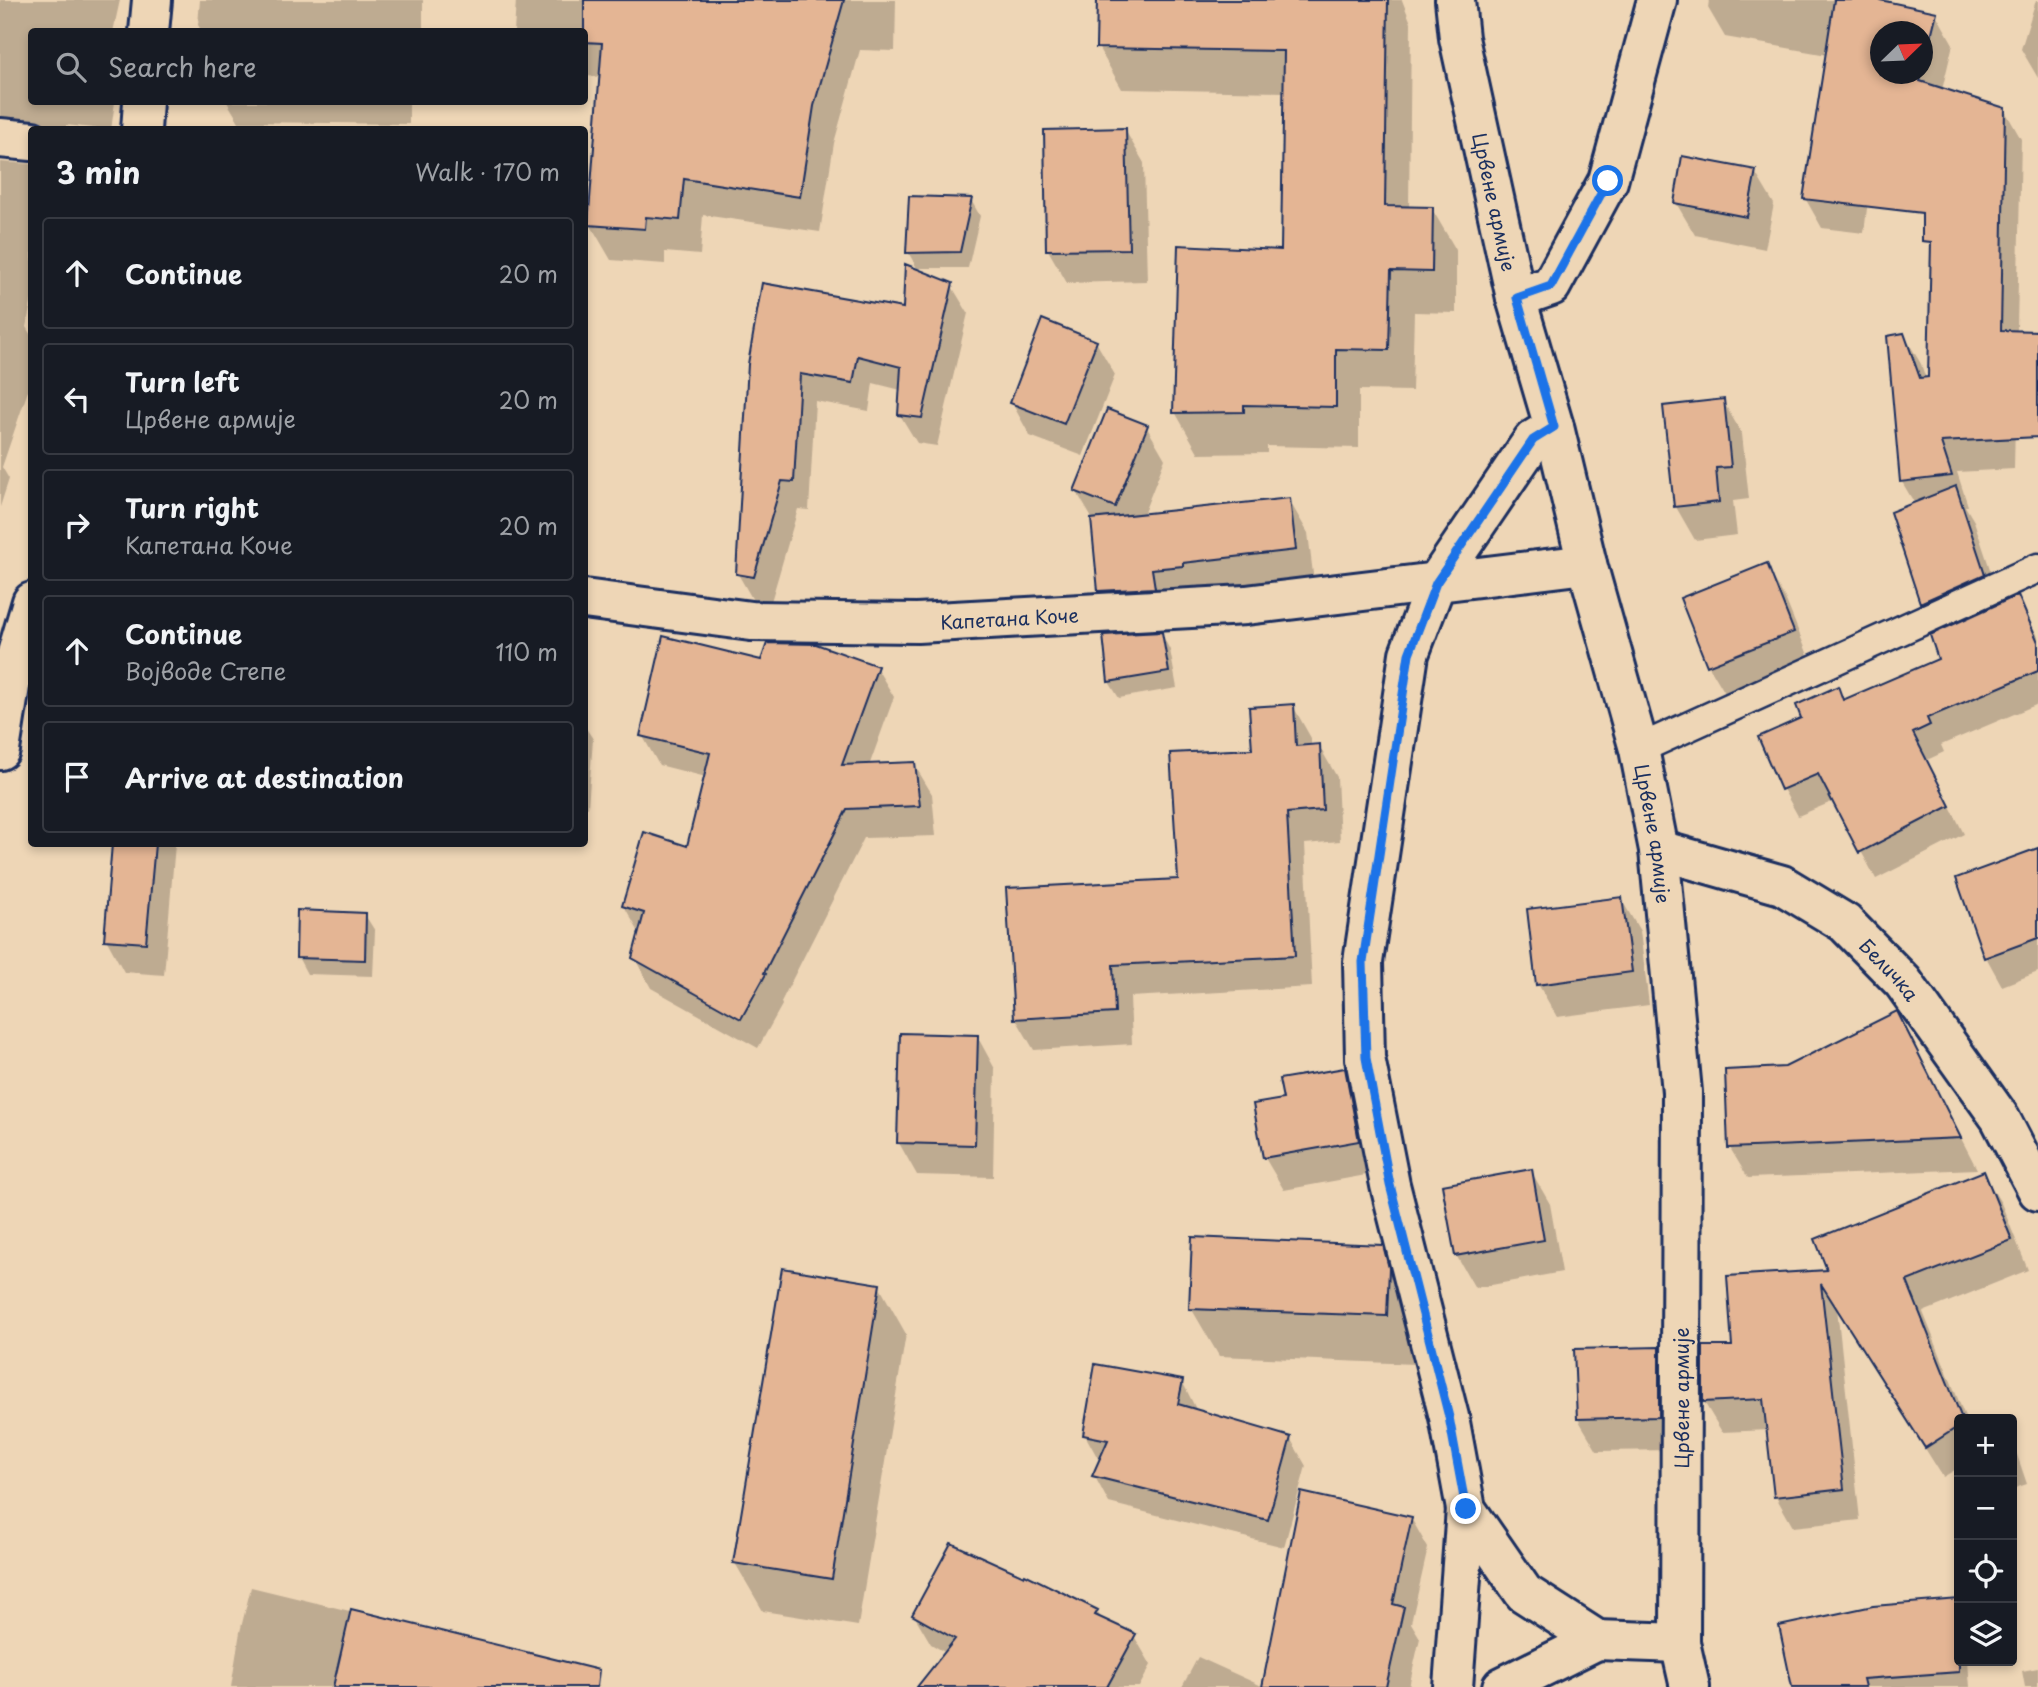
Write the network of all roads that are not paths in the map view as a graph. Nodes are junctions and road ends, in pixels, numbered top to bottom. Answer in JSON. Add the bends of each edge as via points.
{"nodes":[{"id":1,"x":152,"y":0,"type":"edge"},
{"id":2,"x":1455,"y":0,"type":"edge"},
{"id":3,"x":1657,"y":0,"type":"edge"},
{"id":4,"x":149,"y":28,"type":"edge"},
{"id":5,"x":143,"y":105,"type":"edge"},
{"id":6,"x":141,"y":126,"type":"edge"},
{"id":7,"x":0,"y":138,"type":"edge"},
{"id":8,"x":28,"y":141,"type":"edge"},
{"id":9,"x":1517,"y":298,"type":"junction"},
{"id":10,"x":1554,"y":427,"type":"junction"},
{"id":11,"x":1587,"y":564,"type":"junction"},
{"id":12,"x":2038,"y":568,"type":"edge"},
{"id":13,"x":1436,"y":583,"type":"junction"},
{"id":14,"x":588,"y":600,"type":"edge"},
{"id":15,"x":28,"y":616,"type":"edge"},
{"id":16,"x":1639,"y":749,"type":"junction"},
{"id":17,"x":0,"y":750,"type":"edge"},
{"id":18,"x":1658,"y":850,"type":"junction"},
{"id":19,"x":2038,"y":1191,"type":"edge"},
{"id":20,"x":1466,"y":1509,"type":"junction"},
{"id":21,"x":1597,"y":1640,"type":"junction"},
{"id":22,"x":1680,"y":1643,"type":"junction"},
{"id":23,"x":1453,"y":1687,"type":"edge"},
{"id":24,"x":1502,"y":1687,"type":"edge"},
{"id":25,"x":1690,"y":1687,"type":"edge"}],
"edges":[{"from":1,"to":4,"type":"street"},
{"from":2,"to":9,"type":"street","name":"Црвене армије","via":[[1459,38]]},
{"from":3,"to":9,"type":"street","via":[[1608,181],[1551,286]]},
{"from":5,"to":6,"type":"street"},
{"from":7,"to":8,"type":"street"},
{"from":9,"to":10,"type":"street","name":"Црвене армије"},
{"from":10,"to":11,"type":"street","name":"Црвене армије"},
{"from":10,"to":13,"type":"street","via":[[1533,440]]},
{"from":11,"to":13,"type":"street","name":"Капетана Коче"},
{"from":11,"to":16,"type":"street","name":"Црвене армије"},
{"from":12,"to":16,"type":"lane"},
{"from":13,"to":14,"type":"street","name":"Капетана Коче","via":[[1245,605],[916,623],[751,621]]},
{"from":13,"to":20,"type":"street","via":[[1409,654],[1384,814],[1363,962],[1365,1044],[1390,1185],[1449,1417]]},
{"from":15,"to":17,"type":"street","via":[[13,667]]},
{"from":16,"to":18,"type":"street","name":"Црвене армије"},
{"from":18,"to":19,"type":"street","name":"Беличка","via":[[1782,884],[1845,923],[1903,982],[2000,1118]]},
{"from":18,"to":22,"type":"street","name":"Црвене армије","via":[[1682,1092]]},
{"from":20,"to":21,"type":"street","via":[[1524,1593]]},
{"from":20,"to":23,"type":"street"},
{"from":21,"to":22,"type":"street"},
{"from":21,"to":24,"type":"street"},
{"from":22,"to":25,"type":"street","name":"Црвене армије"}]}
